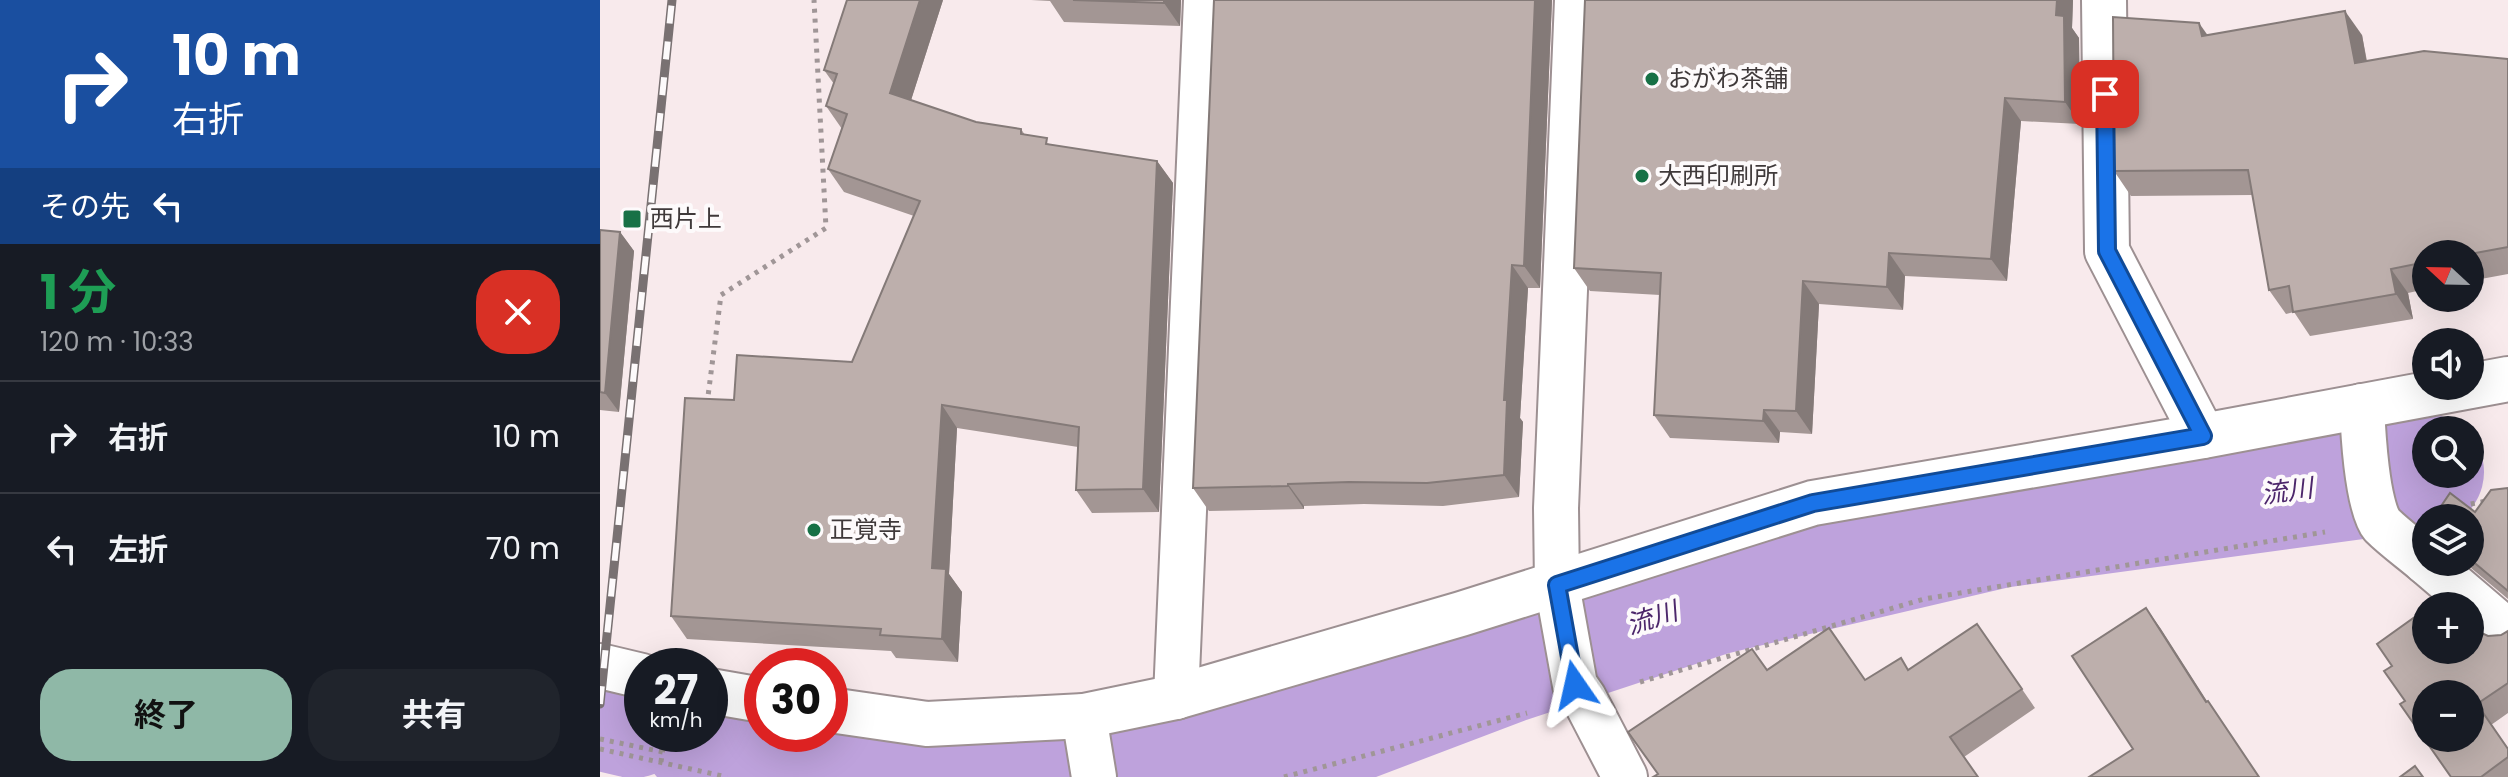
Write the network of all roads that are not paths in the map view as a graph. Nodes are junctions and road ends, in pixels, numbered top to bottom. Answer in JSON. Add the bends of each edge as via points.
{"nodes":[{"id":1,"x":1206,"y":0,"type":"edge"},
{"id":2,"x":1577,"y":0,"type":"edge"},
{"id":3,"x":2104,"y":0,"type":"edge"},
{"id":4,"x":2508,"y":379,"type":"edge"},
{"id":5,"x":2363,"y":426,"type":"junction"},
{"id":6,"x":2203,"y":436,"type":"junction"},
{"id":7,"x":2412,"y":548,"type":"edge"},
{"id":8,"x":2442,"y":576,"type":"edge"},
{"id":9,"x":1558,"y":598,"type":"junction"},
{"id":10,"x":2508,"y":632,"type":"edge"},
{"id":11,"x":600,"y":666,"type":"edge"},
{"id":12,"x":624,"y":672,"type":"edge"},
{"id":13,"x":1176,"y":697,"type":"junction"},
{"id":14,"x":848,"y":713,"type":"edge"},
{"id":15,"x":1090,"y":747,"type":"edge"},
{"id":16,"x":1625,"y":777,"type":"edge"}],
"edges":[{"from":1,"to":13,"type":"street"},
{"from":2,"to":9,"type":"street","via":[[1556,508]]},
{"from":3,"to":6,"type":"street","via":[[2107,251]]},
{"from":4,"to":5,"type":"street"},
{"from":5,"to":6,"type":"street"},
{"from":5,"to":7,"type":"street","via":[[2377,513]]},
{"from":6,"to":9,"type":"street","via":[[1813,503]]},
{"from":8,"to":10,"type":"street"},
{"from":9,"to":13,"type":"street"},
{"from":9,"to":16,"type":"street","via":[[1580,691]]},
{"from":11,"to":12,"type":"street"},
{"from":13,"to":15,"type":"street"},
{"from":14,"to":15,"type":"street"}]}
